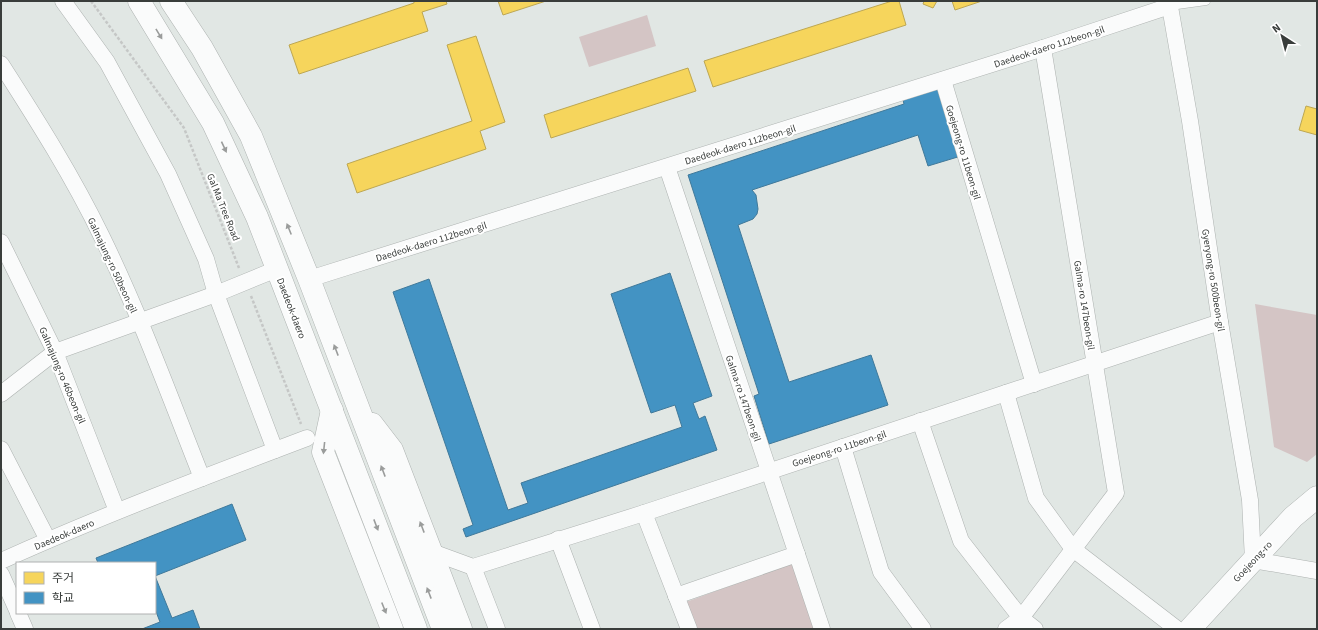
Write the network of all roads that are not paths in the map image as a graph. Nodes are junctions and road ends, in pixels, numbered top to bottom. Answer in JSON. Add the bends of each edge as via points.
{"nodes":[{"id":1,"x":63,"y":1,"type":"edge"},
{"id":2,"x":139,"y":1,"type":"edge"},
{"id":3,"x":170,"y":1,"type":"edge"},
{"id":4,"x":1206,"y":1,"type":"edge"},
{"id":5,"x":1170,"y":3,"type":"edge"},
{"id":6,"x":1043,"y":48,"type":"junction"},
{"id":7,"x":1,"y":64,"type":"edge"},
{"id":8,"x":942,"y":80,"type":"junction"},
{"id":9,"x":667,"y":167,"type":"junction"},
{"id":10,"x":1,"y":242,"type":"edge"},
{"id":11,"x":277,"y":269,"type":"junction"},
{"id":12,"x":309,"y":279,"type":"junction"},
{"id":13,"x":216,"y":294,"type":"junction"},
{"id":14,"x":139,"y":321,"type":"junction"},
{"id":15,"x":1220,"y":322,"type":"junction"},
{"id":16,"x":55,"y":352,"type":"junction"},
{"id":17,"x":1094,"y":364,"type":"junction"},
{"id":18,"x":1034,"y":384,"type":"junction"},
{"id":19,"x":1006,"y":393,"type":"junction"},
{"id":20,"x":1,"y":394,"type":"edge"},
{"id":21,"x":357,"y":404,"type":"junction"},
{"id":22,"x":332,"y":410,"type":"junction"},
{"id":23,"x":920,"y":422,"type":"junction"},
{"id":24,"x":307,"y":438,"type":"road end"},
{"id":25,"x":843,"y":446,"type":"junction"},
{"id":26,"x":1,"y":449,"type":"edge"},
{"id":27,"x":275,"y":450,"type":"junction"},
{"id":28,"x":769,"y":471,"type":"junction"},
{"id":29,"x":202,"y":478,"type":"junction"},
{"id":30,"x":1317,"y":497,"type":"edge"},
{"id":31,"x":117,"y":512,"type":"junction"},
{"id":32,"x":644,"y":513,"type":"junction"},
{"id":33,"x":558,"y":539,"type":"junction"},
{"id":34,"x":48,"y":540,"type":"junction"},
{"id":35,"x":1073,"y":549,"type":"junction"},
{"id":36,"x":432,"y":552,"type":"junction"},
{"id":37,"x":797,"y":554,"type":"junction"},
{"id":38,"x":364,"y":558,"type":"junction"},
{"id":39,"x":1253,"y":560,"type":"junction"},
{"id":40,"x":1,"y":562,"type":"edge"},
{"id":41,"x":473,"y":567,"type":"junction"},
{"id":42,"x":1317,"y":571,"type":"edge"},
{"id":43,"x":1,"y":574,"type":"edge"},
{"id":44,"x":676,"y":596,"type":"junction"},
{"id":45,"x":16,"y":608,"type":"edge"},
{"id":46,"x":408,"y":608,"type":"junction"},
{"id":47,"x":18,"y":614,"type":"edge"},
{"id":48,"x":1021,"y":618,"type":"junction"},
{"id":49,"x":25,"y":629,"type":"edge"},
{"id":50,"x":392,"y":629,"type":"edge"},
{"id":51,"x":416,"y":629,"type":"edge"},
{"id":52,"x":443,"y":629,"type":"edge"},
{"id":53,"x":461,"y":629,"type":"edge"},
{"id":54,"x":497,"y":629,"type":"edge"},
{"id":55,"x":592,"y":629,"type":"edge"},
{"id":56,"x":689,"y":629,"type":"edge"},
{"id":57,"x":822,"y":629,"type":"edge"},
{"id":58,"x":923,"y":629,"type":"edge"},
{"id":59,"x":1006,"y":629,"type":"edge"},
{"id":60,"x":1035,"y":629,"type":"edge"},
{"id":61,"x":1177,"y":629,"type":"edge"},
{"id":62,"x":1190,"y":629,"type":"edge"}],
"edges":[{"from":1,"to":13,"type":"street","via":[[107,62],[161,162],[206,258]]},
{"from":2,"to":11,"type":"main road","name":"Daedeok-daero","one_way":true,"via":[[214,123],[257,217]]},
{"from":12,"to":3,"type":"main road","one_way":true,"via":[[251,136],[202,48]]},
{"from":4,"to":5,"type":"lane"},
{"from":5,"to":6,"type":"street","name":"Daedeok-daero 112beon-gil"},
{"from":5,"to":15,"type":"street","name":"Gyeryong-ro 500beon-gil"},
{"from":6,"to":8,"type":"street","name":"Daedeok-daero 112beon-gil"},
{"from":6,"to":17,"type":"street","name":"Galma-ro 147beon-gil"},
{"from":7,"to":14,"type":"street","name":"Galmajung-ro 50beon-gil","via":[[46,134],[102,236]]},
{"from":8,"to":9,"type":"street","name":"Daedeok-daero 112beon-gil"},
{"from":8,"to":18,"type":"street","name":"Goejeong-ro 11beon-gil"},
{"from":9,"to":12,"type":"street","name":"Daedeok-daero 112beon-gil"},
{"from":9,"to":28,"type":"street","name":"Galma-ro 147beon-gil"},
{"from":10,"to":16,"type":"street","name":"Galmajung-ro 46beon-gil"},
{"from":11,"to":13,"type":"street"},
{"from":11,"to":22,"type":"main road","name":"Daedeok-daero"},
{"from":21,"to":12,"type":"main road","one_way":true},
{"from":13,"to":14,"type":"street"},
{"from":13,"to":27,"type":"street"},
{"from":14,"to":16,"type":"street"},
{"from":14,"to":29,"type":"street","name":"Galmajung-ro 50beon-gil"},
{"from":15,"to":17,"type":"street","name":"Goejeong-ro 11beon-gil"},
{"from":15,"to":39,"type":"street","name":"Gyeryong-ro 500beon-gil","via":[[1250,500]]},
{"from":16,"to":20,"type":"street"},
{"from":16,"to":31,"type":"street","name":"Galmajung-ro 46beon-gil"},
{"from":17,"to":18,"type":"street","name":"Goejeong-ro 11beon-gil"},
{"from":17,"to":35,"type":"street","name":"Galma-ro 147beon-gil","via":[[1116,493]]},
{"from":18,"to":19,"type":"street","name":"Goejeong-ro 11beon-gil"},
{"from":19,"to":23,"type":"street","name":"Goejeong-ro 11beon-gil"},
{"from":19,"to":35,"type":"street","via":[[1036,498]]},
{"from":36,"to":21,"type":"main road","one_way":true,"via":[[392,450]]},
{"from":52,"to":21,"type":"main road","one_way":true},
{"from":22,"to":38,"type":"main road","one_way":true,"via":[[323,452]]},
{"from":22,"to":46,"type":"main road","name":"Daedeok-daero","one_way":true},
{"from":23,"to":25,"type":"street","name":"Goejeong-ro 11beon-gil"},
{"from":23,"to":48,"type":"street","via":[[961,540]]},
{"from":24,"to":27,"type":"street","name":"Daedeok-daero"},
{"from":25,"to":28,"type":"street","name":"Goejeong-ro 11beon-gil"},
{"from":25,"to":58,"type":"street","via":[[881,572]]},
{"from":26,"to":34,"type":"street"},
{"from":27,"to":29,"type":"street","name":"Daedeok-daero"},
{"from":28,"to":32,"type":"street","name":"Goejeong-ro 11beon-gil"},
{"from":28,"to":37,"type":"street","name":"Galma-ro 147beon-gil"},
{"from":29,"to":31,"type":"street","name":"Daedeok-daero"},
{"from":30,"to":39,"type":"main road","name":"Goejeong-ro","via":[[1293,517]]},
{"from":31,"to":34,"type":"street","name":"Daedeok-daero"},
{"from":32,"to":33,"type":"street","name":"Goejeong-ro 11beon-gil"},
{"from":32,"to":44,"type":"street"},
{"from":33,"to":41,"type":"street","name":"Goejeong-ro 11beon-gil"},
{"from":33,"to":55,"type":"street"},
{"from":34,"to":40,"type":"street","name":"Daedeok-daero"},
{"from":35,"to":48,"type":"street","name":"Galma-ro 147beon-gil"},
{"from":35,"to":61,"type":"street"},
{"from":36,"to":41,"type":"street"},
{"from":36,"to":53,"type":"main road"},
{"from":37,"to":44,"type":"street"},
{"from":37,"to":57,"type":"street","name":"Galma-ro 147beon-gil"},
{"from":38,"to":46,"type":"main road"},
{"from":38,"to":50,"type":"main road","one_way":true},
{"from":39,"to":42,"type":"street"},
{"from":39,"to":62,"type":"main road","name":"Goejeong-ro"},
{"from":41,"to":54,"type":"street"},
{"from":43,"to":45,"type":"street"},
{"from":44,"to":56,"type":"street"},
{"from":46,"to":51,"type":"main road","name":"Daedeok-daero"},
{"from":47,"to":49,"type":"street"},
{"from":48,"to":59,"type":"street","name":"Galma-ro 147beon-gil"},
{"from":48,"to":60,"type":"street"}]}
